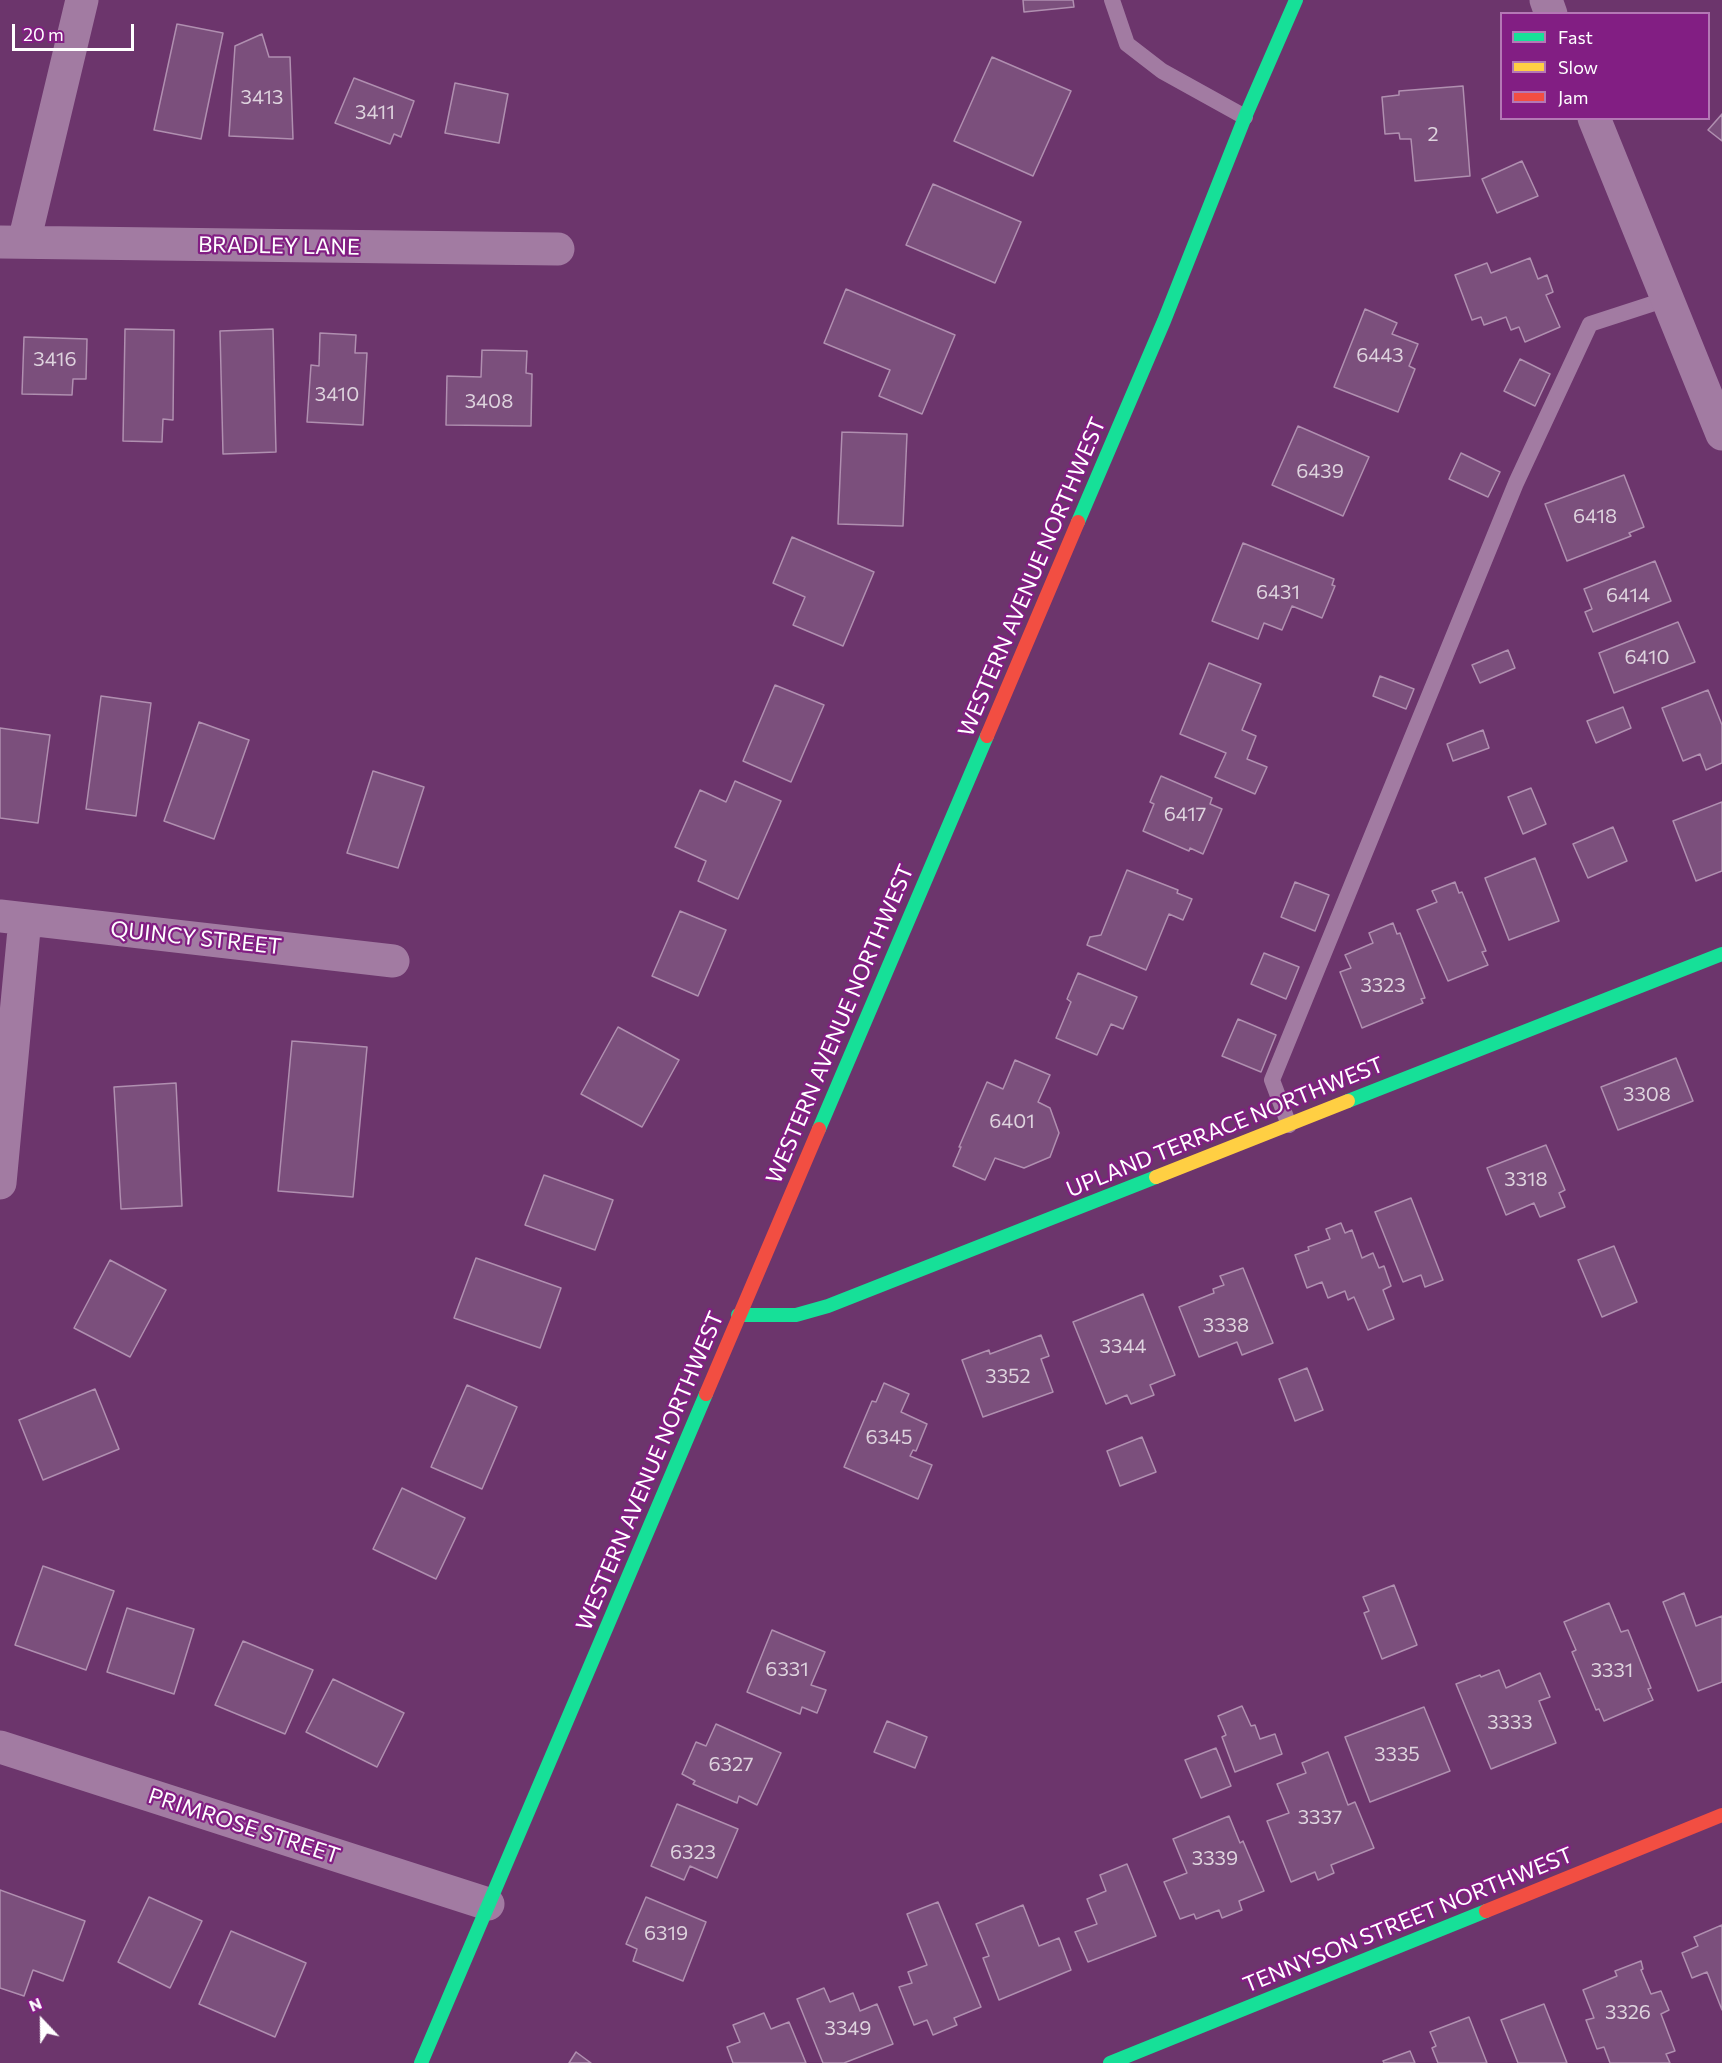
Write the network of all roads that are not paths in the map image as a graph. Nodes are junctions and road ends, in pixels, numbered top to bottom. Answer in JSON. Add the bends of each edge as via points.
{"nodes":[{"id":1,"x":82,"y":0,"type":"edge"},
{"id":2,"x":1112,"y":0,"type":"edge"},
{"id":3,"x":1296,"y":0,"type":"edge"},
{"id":4,"x":1245,"y":117,"type":"junction"},
{"id":5,"x":1595,"y":120,"type":"edge"},
{"id":6,"x":12,"y":242,"type":"edge"},
{"id":7,"x":558,"y":249,"type":"dead end"},
{"id":8,"x":1667,"y":299,"type":"junction"},
{"id":9,"x":1722,"y":434,"type":"edge"},
{"id":10,"x":13,"y":918,"type":"edge"},
{"id":11,"x":1722,"y":954,"type":"edge"},
{"id":12,"x":393,"y":961,"type":"dead end"},
{"id":13,"x":1288,"y":1125,"type":"junction"},
{"id":14,"x":0,"y":1183,"type":"edge"},
{"id":15,"x":738,"y":1315,"type":"junction"},
{"id":16,"x":0,"y":1747,"type":"edge"},
{"id":17,"x":1722,"y":1815,"type":"edge"},
{"id":18,"x":488,"y":1904,"type":"junction"},
{"id":19,"x":421,"y":2063,"type":"edge"},
{"id":20,"x":1110,"y":2063,"type":"edge"}],
"edges":[{"from":1,"to":6,"type":"street"},
{"from":2,"to":4,"type":"lane","via":[[1127,44],[1162,71]]},
{"from":3,"to":4,"type":"street","name":"WESTERN AVENUE NORTHWEST"},
{"from":4,"to":15,"type":"street","name":"WESTERN AVENUE NORTHWEST","via":[[1164,321]]},
{"from":5,"to":8,"type":"street"},
{"from":6,"to":7,"type":"street","name":"BRADLEY LANE"},
{"from":8,"to":9,"type":"street"},
{"from":8,"to":13,"type":"lane","via":[[1590,324],[1516,483],[1272,1080]]},
{"from":10,"to":12,"type":"street","name":"QUINCY STREET"},
{"from":10,"to":14,"type":"street"},
{"from":11,"to":13,"type":"street","name":"UPLAND TERRACE NORTHWEST"},
{"from":13,"to":15,"type":"street","name":"UPLAND TERRACE NORTHWEST","via":[[828,1306],[796,1316]]},
{"from":15,"to":18,"type":"street","name":"WESTERN AVENUE NORTHWEST"},
{"from":16,"to":18,"type":"street","name":"PRIMROSE STREET"},
{"from":17,"to":20,"type":"street","name":"TENNYSON STREET NORTHWEST"},
{"from":18,"to":19,"type":"street","name":"WESTERN AVENUE NORTHWEST"}]}
